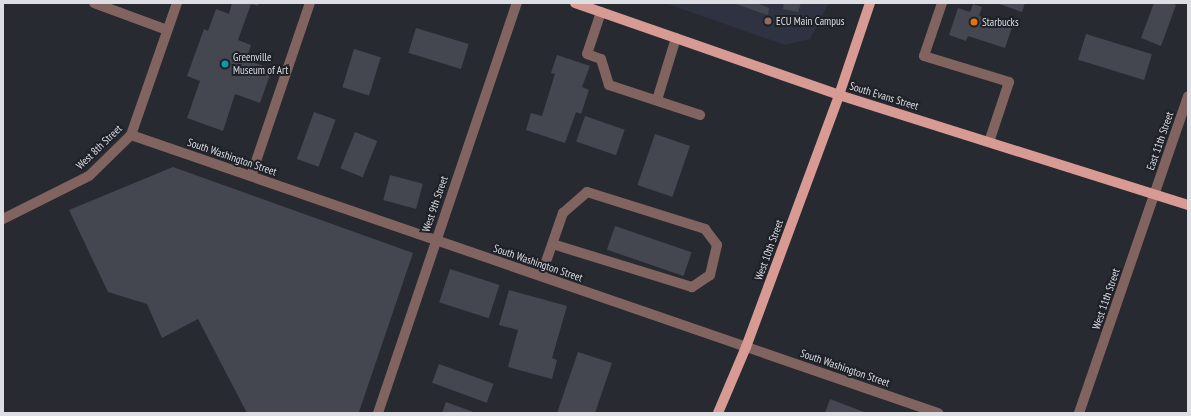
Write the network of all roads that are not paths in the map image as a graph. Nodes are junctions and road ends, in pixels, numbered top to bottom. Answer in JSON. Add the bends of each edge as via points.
{"nodes":[{"id":1,"x":94,"y":3,"type":"edge"},
{"id":2,"x":177,"y":3,"type":"edge"},
{"id":3,"x":310,"y":3,"type":"edge"},
{"id":4,"x":517,"y":3,"type":"edge"},
{"id":5,"x":575,"y":3,"type":"edge"},
{"id":6,"x":870,"y":3,"type":"edge"},
{"id":7,"x":942,"y":3,"type":"edge"},
{"id":8,"x":601,"y":12,"type":"junction"},
{"id":9,"x":167,"y":30,"type":"junction"},
{"id":10,"x":676,"y":38,"type":"junction"},
{"id":11,"x":839,"y":95,"type":"junction"},
{"id":12,"x":1188,"y":96,"type":"edge"},
{"id":13,"x":657,"y":100,"type":"junction"},
{"id":14,"x":700,"y":114,"type":"dead end"},
{"id":15,"x":131,"y":135,"type":"junction"},
{"id":16,"x":989,"y":142,"type":"junction"},
{"id":17,"x":251,"y":176,"type":"junction"},
{"id":18,"x":1155,"y":193,"type":"junction"},
{"id":19,"x":1188,"y":205,"type":"edge"},
{"id":20,"x":3,"y":220,"type":"edge"},
{"id":21,"x":435,"y":240,"type":"junction"},
{"id":22,"x":552,"y":244,"type":"junction"},
{"id":23,"x":541,"y":276,"type":"junction"},
{"id":24,"x":746,"y":347,"type":"junction"},
{"id":25,"x":378,"y":413,"type":"edge"},
{"id":26,"x":718,"y":413,"type":"edge"},
{"id":27,"x":938,"y":413,"type":"edge"},
{"id":28,"x":1079,"y":413,"type":"edge"}],
"edges":[{"from":1,"to":9,"type":"street"},
{"from":2,"to":9,"type":"street","name":"West 8th Street"},
{"from":3,"to":17,"type":"street"},
{"from":4,"to":21,"type":"street","name":"West 9th Street"},
{"from":5,"to":8,"type":"main road","name":"South Evans Street"},
{"from":6,"to":11,"type":"main road","name":"West 10th Street"},
{"from":7,"to":16,"type":"street","via":[[924,56],[1009,82]]},
{"from":8,"to":10,"type":"main road","name":"South Evans Street"},
{"from":8,"to":13,"type":"street","via":[[587,54],[601,60],[609,85]]},
{"from":9,"to":15,"type":"street","name":"West 8th Street"},
{"from":10,"to":11,"type":"main road","name":"South Evans Street"},
{"from":10,"to":13,"type":"street"},
{"from":11,"to":16,"type":"main road","name":"South Evans Street"},
{"from":11,"to":24,"type":"main road","name":"West 10th Street"},
{"from":12,"to":18,"type":"street","name":"East 11th Street"},
{"from":13,"to":14,"type":"street"},
{"from":15,"to":17,"type":"street","name":"South Washington Street"},
{"from":15,"to":20,"type":"street","name":"West 8th Street","via":[[89,176]]},
{"from":16,"to":18,"type":"main road","name":"South Evans Street"},
{"from":17,"to":21,"type":"street","name":"South Washington Street"},
{"from":18,"to":19,"type":"main road","name":"South Evans Street"},
{"from":18,"to":28,"type":"street","name":"West 11th Street"},
{"from":21,"to":23,"type":"street","name":"South Washington Street"},
{"from":21,"to":25,"type":"street","name":"West 9th Street"},
{"from":22,"to":22,"type":"street","via":[[692,287],[710,275],[717,245],[705,229],[587,192],[563,214]]},
{"from":22,"to":23,"type":"street"},
{"from":23,"to":24,"type":"street","name":"South Washington Street"},
{"from":24,"to":26,"type":"main road","name":"West 10th Street"},
{"from":24,"to":27,"type":"street","name":"South Washington Street"}]}
